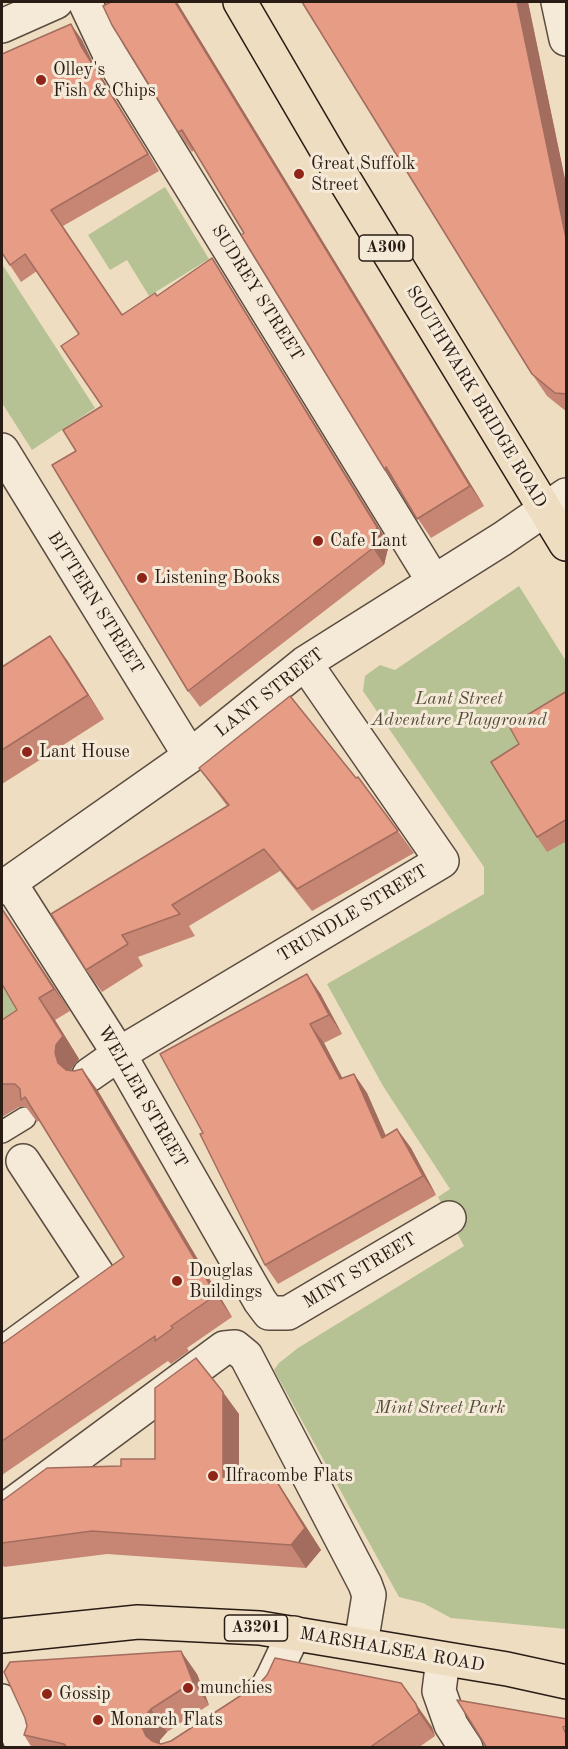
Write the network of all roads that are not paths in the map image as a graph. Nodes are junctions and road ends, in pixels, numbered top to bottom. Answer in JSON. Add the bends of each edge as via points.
{"nodes":[{"id":1,"x":56,"y":2,"type":"edge"},
{"id":2,"x":85,"y":2,"type":"edge"},
{"id":3,"x":240,"y":2,"type":"edge"},
{"id":4,"x":558,"y":2,"type":"edge"},
{"id":5,"x":2,"y":26,"type":"edge"},
{"id":6,"x":567,"y":39,"type":"edge"},
{"id":7,"x":2,"y":450,"type":"edge"},
{"id":8,"x":556,"y":503,"type":"edge"},
{"id":9,"x":567,"y":544,"type":"edge"},
{"id":10,"x":434,"y":582,"type":"junction"},
{"id":11,"x":305,"y":663,"type":"junction"},
{"id":12,"x":190,"y":756,"type":"junction"},
{"id":13,"x":6,"y":886,"type":"edge"},
{"id":14,"x":119,"y":1054,"type":"junction"},
{"id":15,"x":89,"y":1075,"type":"edge"},
{"id":16,"x":25,"y":1118,"type":"edge"},
{"id":17,"x":2,"y":1132,"type":"edge"},
{"id":18,"x":23,"y":1161,"type":"dead end"},
{"id":19,"x":449,"y":1218,"type":"dead end"},
{"id":20,"x":269,"y":1313,"type":"joint"},
{"id":21,"x":2,"y":1354,"type":"edge"},
{"id":22,"x":2,"y":1512,"type":"edge"},
{"id":23,"x":294,"y":1633,"type":"junction"},
{"id":24,"x":2,"y":1636,"type":"edge"},
{"id":25,"x":361,"y":1644,"type":"junction"},
{"id":26,"x":444,"y":1659,"type":"junction"},
{"id":27,"x":567,"y":1682,"type":"edge"},
{"id":28,"x":2,"y":1701,"type":"edge"},
{"id":29,"x":236,"y":1709,"type":"edge"},
{"id":30,"x":24,"y":1748,"type":"edge"},
{"id":31,"x":466,"y":1748,"type":"edge"}],
"edges":[{"from":1,"to":5,"type":"street"},
{"from":2,"to":10,"type":"street","name":"SUDREY STREET","via":[[109,53]]},
{"from":3,"to":8,"type":"main road","name":"SOUTHWARK BRIDGE ROAD","number":"A300","via":[[336,166]]},
{"from":4,"to":6,"type":"street"},
{"from":7,"to":12,"type":"street","name":"BITTERN STREET"},
{"from":8,"to":9,"type":"main road","name":"SOUTHWARK BRIDGE ROAD","number":"A300"},
{"from":8,"to":10,"type":"street","name":"LANT STREET"},
{"from":10,"to":11,"type":"street","name":"LANT STREET"},
{"from":11,"to":12,"type":"street","name":"LANT STREET"},
{"from":11,"to":14,"type":"street","name":"TRUNDLE STREET","via":[[442,861]]},
{"from":12,"to":13,"type":"street","name":"LANT STREET"},
{"from":13,"to":14,"type":"street","name":"WELLER STREET"},
{"from":14,"to":15,"type":"street"},
{"from":14,"to":20,"type":"street","name":"WELLER STREET"},
{"from":16,"to":17,"type":"lane"},
{"from":18,"to":21,"type":"street","via":[[102,1281]]},
{"from":19,"to":20,"type":"street","name":"MINT STREET","via":[[288,1314]]},
{"from":22,"to":25,"type":"street","via":[[224,1348],[235,1347],[246,1356],[369,1595]]},
{"from":23,"to":24,"type":"main road","name":"MARSHALSEA ROAD","number":"A3201","via":[[138,1622]]},
{"from":23,"to":25,"type":"main road","name":"MARSHALSEA ROAD","number":"A3201"},
{"from":23,"to":29,"type":"street","via":[[266,1690]]},
{"from":25,"to":26,"type":"main road","name":"MARSHALSEA ROAD","number":"A3201"},
{"from":26,"to":27,"type":"main road","name":"MARSHALSEA ROAD","number":"A3201"},
{"from":26,"to":31,"type":"street","via":[[439,1691],[451,1725]]},
{"from":28,"to":30,"type":"street"}]}
